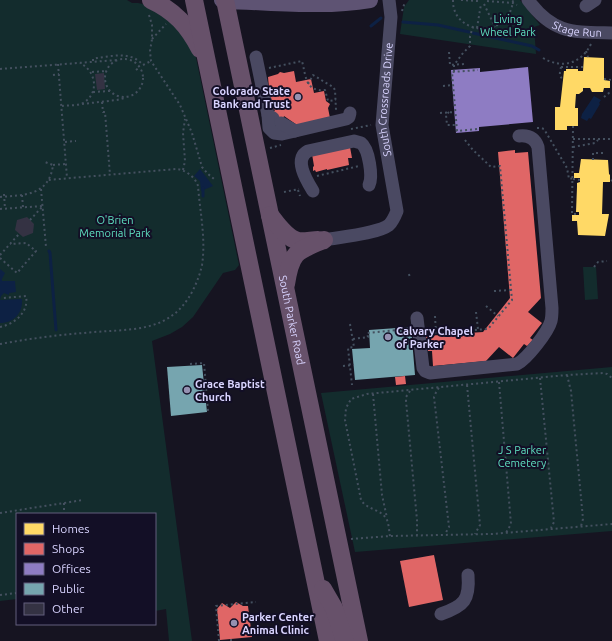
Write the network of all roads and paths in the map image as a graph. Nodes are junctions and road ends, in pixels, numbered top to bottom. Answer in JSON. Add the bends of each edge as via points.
{"nodes":[{"id":1,"x":194,"y":0,"type":"edge"},
{"id":2,"x":224,"y":0,"type":"edge"},
{"id":3,"x":370,"y":0,"type":"edge"},
{"id":4,"x":389,"y":0,"type":"edge"},
{"id":5,"x":453,"y":0,"type":"edge"},
{"id":6,"x":461,"y":0,"type":"edge"},
{"id":7,"x":478,"y":0,"type":"edge"},
{"id":8,"x":487,"y":0,"type":"edge"},
{"id":9,"x":513,"y":0,"type":"edge"},
{"id":10,"x":513,"y":3,"type":"junction"},
{"id":11,"x":481,"y":4,"type":"junction"},
{"id":12,"x":484,"y":4,"type":"junction"},
{"id":13,"x":524,"y":4,"type":"edge"},
{"id":14,"x":150,"y":7,"type":"edge"},
{"id":15,"x":166,"y":24,"type":"dead end"},
{"id":16,"x":474,"y":27,"type":"junction"},
{"id":17,"x":495,"y":27,"type":"junction"},
{"id":18,"x":477,"y":28,"type":"junction"},
{"id":19,"x":612,"y":33,"type":"edge"},
{"id":20,"x":152,"y":40,"type":"junction"},
{"id":21,"x":591,"y":43,"type":"dead end"},
{"id":22,"x":449,"y":52,"type":"dead end"},
{"id":23,"x":586,"y":52,"type":"junction"},
{"id":24,"x":256,"y":57,"type":"dead end"},
{"id":25,"x":588,"y":57,"type":"dead end"},
{"id":26,"x":543,"y":58,"type":"dead end"},
{"id":27,"x":118,"y":60,"type":"junction"},
{"id":28,"x":151,"y":61,"type":"junction"},
{"id":29,"x":93,"y":62,"type":"junction"},
{"id":30,"x":207,"y":62,"type":"junction"},
{"id":31,"x":79,"y":63,"type":"junction"},
{"id":32,"x":58,"y":64,"type":"junction"},
{"id":33,"x":464,"y":64,"type":"dead end"},
{"id":34,"x":454,"y":65,"type":"junction"},
{"id":35,"x":561,"y":65,"type":"junction"},
{"id":36,"x":140,"y":67,"type":"junction"},
{"id":37,"x":584,"y":67,"type":"dead end"},
{"id":38,"x":0,"y":69,"type":"edge"},
{"id":39,"x":263,"y":69,"type":"dead end"},
{"id":40,"x":136,"y":70,"type":"dead end"},
{"id":41,"x":478,"y":70,"type":"dead end"},
{"id":42,"x":106,"y":71,"type":"junction"},
{"id":43,"x":92,"y":72,"type":"junction"},
{"id":44,"x":454,"y":72,"type":"junction"},
{"id":45,"x":59,"y":74,"type":"junction"},
{"id":46,"x":53,"y":75,"type":"dead end"},
{"id":47,"x":604,"y":79,"type":"dead end"},
{"id":48,"x":564,"y":80,"type":"dead end"},
{"id":49,"x":612,"y":80,"type":"edge"},
{"id":50,"x":60,"y":83,"type":"junction"},
{"id":51,"x":64,"y":83,"type":"dead end"},
{"id":52,"x":308,"y":84,"type":"junction"},
{"id":53,"x":453,"y":85,"type":"junction"},
{"id":54,"x":443,"y":86,"type":"dead end"},
{"id":55,"x":612,"y":89,"type":"edge"},
{"id":56,"x":110,"y":91,"type":"junction"},
{"id":57,"x":93,"y":92,"type":"junction"},
{"id":58,"x":612,"y":94,"type":"edge"},
{"id":59,"x":604,"y":97,"type":"dead end"},
{"id":60,"x":127,"y":98,"type":"junction"},
{"id":61,"x":336,"y":100,"type":"junction"},
{"id":62,"x":102,"y":102,"type":"junction"},
{"id":63,"x":82,"y":104,"type":"junction"},
{"id":64,"x":62,"y":106,"type":"junction"},
{"id":65,"x":335,"y":112,"type":"joint"},
{"id":66,"x":449,"y":112,"type":"junction"},
{"id":67,"x":455,"y":112,"type":"junction"},
{"id":68,"x":440,"y":113,"type":"dead end"},
{"id":69,"x":185,"y":117,"type":"junction"},
{"id":70,"x":456,"y":124,"type":"junction"},
{"id":71,"x":573,"y":126,"type":"dead end"},
{"id":72,"x":477,"y":129,"type":"dead end"},
{"id":73,"x":525,"y":136,"type":"joint"},
{"id":74,"x":598,"y":139,"type":"junction"},
{"id":75,"x":612,"y":139,"type":"edge"},
{"id":76,"x":465,"y":140,"type":"dead end"},
{"id":77,"x":573,"y":140,"type":"junction"},
{"id":78,"x":76,"y":141,"type":"dead end"},
{"id":79,"x":64,"y":142,"type":"junction"},
{"id":80,"x":573,"y":147,"type":"junction"},
{"id":81,"x":605,"y":153,"type":"dead end"},
{"id":82,"x":593,"y":160,"type":"dead end"},
{"id":83,"x":45,"y":162,"type":"dead end"},
{"id":84,"x":66,"y":164,"type":"junction"},
{"id":85,"x":53,"y":165,"type":"junction"},
{"id":86,"x":361,"y":166,"type":"dead end"},
{"id":87,"x":183,"y":170,"type":"junction"},
{"id":88,"x":110,"y":175,"type":"junction"},
{"id":89,"x":214,"y":178,"type":"dead end"},
{"id":90,"x":68,"y":179,"type":"junction"},
{"id":91,"x":573,"y":179,"type":"junction"},
{"id":92,"x":48,"y":180,"type":"junction"},
{"id":93,"x":580,"y":180,"type":"dead end"},
{"id":94,"x":310,"y":185,"type":"junction"},
{"id":95,"x":369,"y":185,"type":"dead end"},
{"id":96,"x":41,"y":188,"type":"junction"},
{"id":97,"x":298,"y":189,"type":"junction"},
{"id":98,"x":284,"y":192,"type":"dead end"},
{"id":99,"x":4,"y":195,"type":"junction"},
{"id":100,"x":22,"y":195,"type":"junction"},
{"id":101,"x":300,"y":196,"type":"dead end"},
{"id":102,"x":0,"y":197,"type":"edge"},
{"id":103,"x":43,"y":206,"type":"junction"},
{"id":104,"x":23,"y":207,"type":"junction"},
{"id":105,"x":0,"y":209,"type":"edge"},
{"id":106,"x":5,"y":209,"type":"junction"},
{"id":107,"x":579,"y":214,"type":"dead end"},
{"id":108,"x":270,"y":215,"type":"junction"},
{"id":109,"x":30,"y":220,"type":"dead end"},
{"id":110,"x":19,"y":234,"type":"dead end"},
{"id":111,"x":324,"y":240,"type":"junction"},
{"id":112,"x":10,"y":244,"type":"junction"},
{"id":113,"x":46,"y":247,"type":"dead end"},
{"id":114,"x":0,"y":254,"type":"edge"},
{"id":115,"x":0,"y":258,"type":"edge"},
{"id":116,"x":607,"y":261,"type":"dead end"},
{"id":117,"x":594,"y":267,"type":"dead end"},
{"id":118,"x":410,"y":274,"type":"dead end"},
{"id":119,"x":410,"y":278,"type":"dead end"},
{"id":120,"x":511,"y":290,"type":"junction"},
{"id":121,"x":285,"y":291,"type":"junction"},
{"id":122,"x":494,"y":291,"type":"dead end"},
{"id":123,"x":3,"y":298,"type":"dead end"},
{"id":124,"x":486,"y":306,"type":"dead end"},
{"id":125,"x":476,"y":312,"type":"dead end"},
{"id":126,"x":435,"y":316,"type":"dead end"},
{"id":127,"x":498,"y":316,"type":"junction"},
{"id":128,"x":415,"y":323,"type":"joint"},
{"id":129,"x":350,"y":324,"type":"dead end"},
{"id":130,"x":0,"y":327,"type":"edge"},
{"id":131,"x":478,"y":329,"type":"junction"},
{"id":132,"x":436,"y":333,"type":"junction"},
{"id":133,"x":425,"y":334,"type":"dead end"},
{"id":134,"x":353,"y":339,"type":"junction"},
{"id":135,"x":0,"y":344,"type":"edge"},
{"id":136,"x":190,"y":364,"type":"dead end"},
{"id":137,"x":350,"y":365,"type":"junction"},
{"id":138,"x":354,"y":365,"type":"dead end"},
{"id":139,"x":343,"y":366,"type":"dead end"},
{"id":140,"x":612,"y":373,"type":"edge"},
{"id":141,"x":607,"y":374,"type":"junction"},
{"id":142,"x":567,"y":375,"type":"junction"},
{"id":143,"x":540,"y":378,"type":"junction"},
{"id":144,"x":612,"y":378,"type":"edge"},
{"id":145,"x":498,"y":382,"type":"junction"},
{"id":146,"x":352,"y":385,"type":"dead end"},
{"id":147,"x":467,"y":385,"type":"junction"},
{"id":148,"x":440,"y":387,"type":"junction"},
{"id":149,"x":410,"y":390,"type":"junction"},
{"id":150,"x":373,"y":394,"type":"junction"},
{"id":151,"x":208,"y":411,"type":"dead end"},
{"id":152,"x":83,"y":500,"type":"dead end"},
{"id":153,"x":64,"y":503,"type":"junction"},
{"id":154,"x":0,"y":513,"type":"edge"},
{"id":155,"x":64,"y":513,"type":"edge"},
{"id":156,"x":387,"y":520,"type":"junction"},
{"id":157,"x":612,"y":524,"type":"edge"},
{"id":158,"x":581,"y":526,"type":"junction"},
{"id":159,"x":551,"y":528,"type":"junction"},
{"id":160,"x":506,"y":533,"type":"junction"},
{"id":161,"x":445,"y":534,"type":"junction"},
{"id":162,"x":475,"y":534,"type":"junction"},
{"id":163,"x":390,"y":536,"type":"junction"},
{"id":164,"x":416,"y":536,"type":"junction"},
{"id":165,"x":337,"y":540,"type":"junction"},
{"id":166,"x":313,"y":569,"type":"junction"},
{"id":167,"x":468,"y":575,"type":"dead end"},
{"id":168,"x":16,"y":593,"type":"edge"},
{"id":169,"x":0,"y":595,"type":"edge"},
{"id":170,"x":256,"y":602,"type":"dead end"},
{"id":171,"x":440,"y":614,"type":"dead end"},
{"id":172,"x":219,"y":641,"type":"edge"},
{"id":173,"x":328,"y":641,"type":"edge"},
{"id":174,"x":345,"y":641,"type":"edge"},
{"id":175,"x":359,"y":641,"type":"edge"}],
"edges":[{"from":1,"to":30,"type":"highway"},
{"from":2,"to":3,"type":"main road","via":[[327,4]]},
{"from":2,"to":108,"type":"highway","name":"South Parker Road"},
{"from":4,"to":111,"type":"street","name":"South Crossroads Drive","via":[[390,26],[382,125],[397,211],[390,224],[381,229]]},
{"from":5,"to":16,"type":"path","via":[[459,17]]},
{"from":6,"to":7,"type":"path"},
{"from":7,"to":11,"type":"path"},
{"from":8,"to":10,"type":"path"},
{"from":8,"to":12,"type":"path"},
{"from":9,"to":10,"type":"path"},
{"from":10,"to":13,"type":"path"},
{"from":10,"to":17,"type":"path","via":[[506,18]]},
{"from":11,"to":12,"type":"path"},
{"from":11,"to":18,"type":"path"},
{"from":12,"to":17,"type":"path"},
{"from":13,"to":19,"type":"street","name":"Stage Run","via":[[556,26],[577,32]]},
{"from":14,"to":20,"type":"path"},
{"from":14,"to":30,"type":"highway","via":[[170,10],[180,19],[194,37]]},
{"from":15,"to":20,"type":"path"},
{"from":16,"to":18,"type":"path"},
{"from":16,"to":34,"type":"path","via":[[470,36],[470,46]]},
{"from":17,"to":18,"type":"path","via":[[485,30]]},
{"from":20,"to":28,"type":"path"},
{"from":21,"to":23,"type":"path"},
{"from":22,"to":34,"type":"path","via":[[450,65]]},
{"from":23,"to":25,"type":"path"},
{"from":23,"to":35,"type":"path","via":[[577,60]]},
{"from":24,"to":65,"type":"street","via":[[274,118],[295,131],[346,120],[350,112]]},
{"from":26,"to":35,"type":"path"},
{"from":27,"to":29,"type":"path"},
{"from":27,"to":36,"type":"path","via":[[132,60]]},
{"from":27,"to":42,"type":"path"},
{"from":28,"to":29,"type":"path","via":[[143,65],[134,58],[124,55],[97,58]]},
{"from":28,"to":69,"type":"path"},
{"from":29,"to":31,"type":"path"},
{"from":30,"to":166,"type":"highway"},
{"from":31,"to":32,"type":"path"},
{"from":31,"to":43,"type":"path"},
{"from":32,"to":38,"type":"path"},
{"from":32,"to":45,"type":"path"},
{"from":33,"to":34,"type":"path"},
{"from":34,"to":44,"type":"path"},
{"from":35,"to":37,"type":"path"},
{"from":35,"to":48,"type":"path","via":[[559,75]]},
{"from":36,"to":40,"type":"path"},
{"from":36,"to":60,"type":"path","via":[[144,77],[142,85],[136,93]]},
{"from":39,"to":52,"type":"path","via":[[302,61]]},
{"from":41,"to":44,"type":"path"},
{"from":42,"to":43,"type":"path"},
{"from":42,"to":56,"type":"path"},
{"from":43,"to":57,"type":"path"},
{"from":44,"to":53,"type":"path"},
{"from":45,"to":46,"type":"path"},
{"from":45,"to":50,"type":"path"},
{"from":47,"to":49,"type":"path"},
{"from":50,"to":51,"type":"path"},
{"from":50,"to":64,"type":"path"},
{"from":52,"to":61,"type":"path","via":[[316,90],[325,90],[328,101]]},
{"from":52,"to":61,"type":"path","via":[[313,75],[333,87]]},
{"from":53,"to":54,"type":"path"},
{"from":53,"to":67,"type":"path"},
{"from":55,"to":58,"type":"path"},
{"from":56,"to":57,"type":"path"},
{"from":56,"to":60,"type":"path"},
{"from":57,"to":63,"type":"path"},
{"from":58,"to":59,"type":"path","via":[[609,92]]},
{"from":60,"to":62,"type":"path"},
{"from":61,"to":65,"type":"path"},
{"from":62,"to":63,"type":"path"},
{"from":62,"to":88,"type":"path"},
{"from":63,"to":64,"type":"path"},
{"from":64,"to":79,"type":"path"},
{"from":66,"to":67,"type":"path"},
{"from":66,"to":68,"type":"path"},
{"from":66,"to":70,"type":"path","via":[[446,115],[447,125]]},
{"from":67,"to":70,"type":"path"},
{"from":69,"to":87,"type":"path"},
{"from":69,"to":89,"type":"path","via":[[200,163]]},
{"from":70,"to":72,"type":"path","via":[[457,131]]},
{"from":71,"to":77,"type":"path"},
{"from":73,"to":91,"type":"path","via":[[534,130],[544,129],[567,168],[569,178]]},
{"from":73,"to":128,"type":"street","via":[[537,142],[538,146],[552,308],[547,329],[525,359],[517,364],[430,373],[423,368]]},
{"from":74,"to":75,"type":"path"},
{"from":74,"to":77,"type":"path"},
{"from":74,"to":80,"type":"path","via":[[595,143]]},
{"from":76,"to":120,"type":"path","via":[[490,167],[500,166]]},
{"from":77,"to":80,"type":"path"},
{"from":78,"to":79,"type":"path"},
{"from":79,"to":84,"type":"path"},
{"from":80,"to":91,"type":"path"},
{"from":81,"to":82,"type":"path","via":[[593,152]]},
{"from":83,"to":85,"type":"path"},
{"from":84,"to":85,"type":"path"},
{"from":84,"to":90,"type":"path"},
{"from":85,"to":92,"type":"path"},
{"from":86,"to":94,"type":"path","via":[[319,175]]},
{"from":87,"to":88,"type":"path"},
{"from":87,"to":135,"type":"path","via":[[198,183],[203,251],[196,284],[181,308],[166,320],[140,329],[49,336]]},
{"from":88,"to":90,"type":"path"},
{"from":90,"to":92,"type":"path"},
{"from":91,"to":93,"type":"path"},
{"from":91,"to":107,"type":"path","via":[[572,214]]},
{"from":92,"to":96,"type":"path"},
{"from":94,"to":95,"type":"street","via":[[301,161],[304,154],[354,142],[361,143],[366,149],[371,177]]},
{"from":94,"to":97,"type":"path"},
{"from":96,"to":100,"type":"path","via":[[31,194]]},
{"from":96,"to":103,"type":"path"},
{"from":97,"to":98,"type":"path"},
{"from":97,"to":101,"type":"path"},
{"from":99,"to":100,"type":"path"},
{"from":99,"to":102,"type":"path"},
{"from":99,"to":106,"type":"path"},
{"from":100,"to":104,"type":"path"},
{"from":103,"to":104,"type":"path"},
{"from":103,"to":109,"type":"path"},
{"from":103,"to":113,"type":"path"},
{"from":104,"to":106,"type":"path"},
{"from":105,"to":106,"type":"path"},
{"from":108,"to":111,"type":"highway","via":[[283,231],[296,240]]},
{"from":108,"to":121,"type":"highway","name":"South Parker Road"},
{"from":110,"to":112,"type":"path"},
{"from":111,"to":121,"type":"highway","via":[[301,250],[294,257]]},
{"from":112,"to":114,"type":"path"},
{"from":112,"to":115,"type":"path","via":[[26,243],[36,251],[17,273]]},
{"from":116,"to":117,"type":"path","via":[[598,262]]},
{"from":118,"to":119,"type":"path"},
{"from":120,"to":122,"type":"path"},
{"from":120,"to":127,"type":"path","via":[[512,300]]},
{"from":121,"to":165,"type":"highway","name":"South Parker Road"},
{"from":123,"to":130,"type":"path","via":[[26,296],[27,302],[25,311],[16,320]]},
{"from":124,"to":127,"type":"path"},
{"from":125,"to":131,"type":"path"},
{"from":126,"to":132,"type":"path"},
{"from":127,"to":131,"type":"path","via":[[488,329]]},
{"from":128,"to":134,"type":"path","via":[[367,333],[368,337]]},
{"from":129,"to":134,"type":"path"},
{"from":131,"to":132,"type":"path"},
{"from":132,"to":133,"type":"path"},
{"from":134,"to":137,"type":"path","via":[[354,347],[348,348]]},
{"from":136,"to":151,"type":"path","via":[[204,363]]},
{"from":137,"to":138,"type":"path"},
{"from":137,"to":139,"type":"path"},
{"from":137,"to":146,"type":"path"},
{"from":140,"to":141,"type":"path"},
{"from":141,"to":142,"type":"path"},
{"from":141,"to":144,"type":"path"},
{"from":142,"to":143,"type":"path"},
{"from":142,"to":158,"type":"path","via":[[571,392],[583,519]]},
{"from":143,"to":145,"type":"path"},
{"from":143,"to":159,"type":"path","via":[[554,522]]},
{"from":145,"to":147,"type":"path"},
{"from":145,"to":160,"type":"path","via":[[511,524]]},
{"from":147,"to":148,"type":"path"},
{"from":147,"to":162,"type":"path","via":[[480,526]]},
{"from":148,"to":149,"type":"path"},
{"from":148,"to":161,"type":"path","via":[[434,397],[449,527]]},
{"from":149,"to":150,"type":"path"},
{"from":149,"to":164,"type":"path","via":[[406,401],[417,520]]},
{"from":150,"to":156,"type":"path","via":[[382,495]]},
{"from":150,"to":156,"type":"path","via":[[351,399],[346,408],[346,420],[361,500],[363,504],[384,515]]},
{"from":152,"to":153,"type":"path"},
{"from":153,"to":154,"type":"path"},
{"from":153,"to":155,"type":"path"},
{"from":156,"to":163,"type":"path"},
{"from":157,"to":158,"type":"path"},
{"from":158,"to":159,"type":"path"},
{"from":159,"to":160,"type":"path"},
{"from":160,"to":162,"type":"path"},
{"from":161,"to":162,"type":"path"},
{"from":161,"to":164,"type":"path"},
{"from":163,"to":164,"type":"path"},
{"from":163,"to":165,"type":"path"},
{"from":165,"to":175,"type":"highway","name":"South Parker Road"},
{"from":166,"to":173,"type":"highway"},
{"from":166,"to":174,"type":"highway","via":[[334,608]]},
{"from":167,"to":171,"type":"street","via":[[469,586],[461,605]]},
{"from":168,"to":169,"type":"path"},
{"from":170,"to":172,"type":"path","via":[[216,606]]}]}
